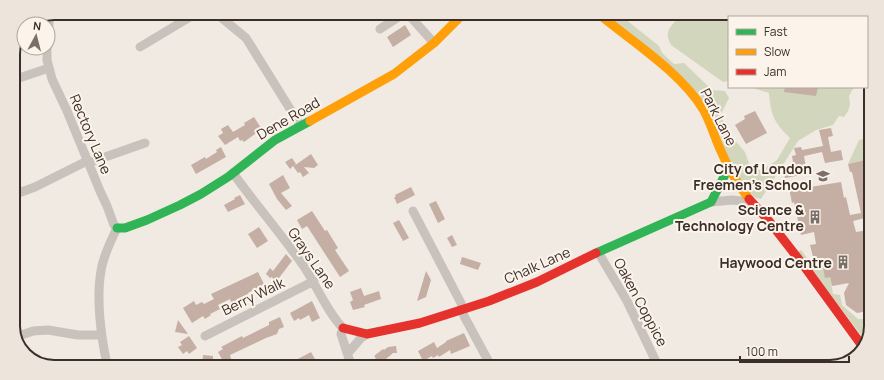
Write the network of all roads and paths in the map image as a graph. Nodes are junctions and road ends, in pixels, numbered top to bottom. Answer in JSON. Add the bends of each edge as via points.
{"nodes":[{"id":1,"x":185,"y":20,"type":"edge"},
{"id":2,"x":224,"y":20,"type":"edge"},
{"id":3,"x":394,"y":20,"type":"edge"},
{"id":4,"x":413,"y":20,"type":"edge"},
{"id":5,"x":457,"y":20,"type":"edge"},
{"id":6,"x":606,"y":20,"type":"edge"},
{"id":7,"x":380,"y":29,"type":"dead end"},
{"id":8,"x":434,"y":43,"type":"junction"},
{"id":9,"x":140,"y":47,"type":"dead end"},
{"id":10,"x":47,"y":56,"type":"edge"},
{"id":11,"x":48,"y":68,"type":"junction"},
{"id":12,"x":20,"y":78,"type":"edge"},
{"id":13,"x":300,"y":125,"type":"junction"},
{"id":14,"x":145,"y":143,"type":"dead end"},
{"id":15,"x":87,"y":162,"type":"junction"},
{"id":16,"x":729,"y":167,"type":"junction"},
{"id":17,"x":233,"y":173,"type":"junction"},
{"id":18,"x":20,"y":193,"type":"edge"},
{"id":19,"x":711,"y":202,"type":"junction"},
{"id":20,"x":751,"y":202,"type":"junction"},
{"id":21,"x":413,"y":211,"type":"dead end"},
{"id":22,"x":117,"y":228,"type":"junction"},
{"id":23,"x":598,"y":252,"type":"junction"},
{"id":24,"x":314,"y":281,"type":"junction"},
{"id":25,"x":462,"y":310,"type":"junction"},
{"id":26,"x":343,"y":328,"type":"junction"},
{"id":27,"x":367,"y":334,"type":"junction"},
{"id":28,"x":22,"y":335,"type":"edge"},
{"id":29,"x":101,"y":335,"type":"junction"},
{"id":30,"x":205,"y":336,"type":"dead end"},
{"id":31,"x":859,"y":343,"type":"edge"},
{"id":32,"x":348,"y":353,"type":"junction"},
{"id":33,"x":106,"y":360,"type":"edge"},
{"id":34,"x":350,"y":360,"type":"edge"},
{"id":35,"x":488,"y":360,"type":"edge"},
{"id":36,"x":655,"y":360,"type":"edge"}],
"edges":[{"from":1,"to":9,"type":"street"},
{"from":2,"to":13,"type":"street","via":[[246,38]]},
{"from":3,"to":7,"type":"street"},
{"from":4,"to":8,"type":"street"},
{"from":5,"to":8,"type":"street","name":"Dene Road"},
{"from":6,"to":16,"type":"street","name":"Park Lane","via":[[676,76],[692,93],[704,111]]},
{"from":8,"to":13,"type":"street","name":"Dene Road","via":[[394,74]]},
{"from":10,"to":11,"type":"street","name":"Rectory Lane"},
{"from":11,"to":12,"type":"street"},
{"from":11,"to":15,"type":"street","name":"Rectory Lane"},
{"from":13,"to":17,"type":"street","name":"Dene Road","via":[[260,150]]},
{"from":14,"to":15,"type":"street"},
{"from":15,"to":18,"type":"street"},
{"from":15,"to":22,"type":"street","name":"Rectory Lane"},
{"from":16,"to":19,"type":"street"},
{"from":16,"to":20,"type":"street","name":"Park Lane"},
{"from":17,"to":22,"type":"street","name":"Dene Road","via":[[170,210],[125,228]]},
{"from":17,"to":24,"type":"street","name":"Grays Lane"},
{"from":19,"to":20,"type":"street","name":"Chalk Lane"},
{"from":19,"to":23,"type":"street","name":"Chalk Lane"},
{"from":20,"to":31,"type":"street","name":"Park Lane","via":[[804,266]]},
{"from":21,"to":25,"type":"street","via":[[462,303]]},
{"from":22,"to":29,"type":"street","via":[[101,271]]},
{"from":23,"to":25,"type":"street","name":"Chalk Lane","via":[[537,282]]},
{"from":23,"to":36,"type":"street","name":"Oaken Coppice","via":[[628,301]]},
{"from":24,"to":26,"type":"street","name":"Grays Lane"},
{"from":24,"to":30,"type":"street","name":"Berry Walk"},
{"from":25,"to":27,"type":"street","name":"Chalk Lane","via":[[420,323]]},
{"from":25,"to":35,"type":"street"},
{"from":26,"to":27,"type":"street","name":"Chalk Lane"},
{"from":26,"to":32,"type":"street","name":"Grays Lane","via":[[341,334]]},
{"from":27,"to":32,"type":"street"},
{"from":28,"to":29,"type":"street","via":[[48,330],[78,335]]},
{"from":29,"to":33,"type":"street"},
{"from":32,"to":34,"type":"street","name":"Grays Lane"}]}
